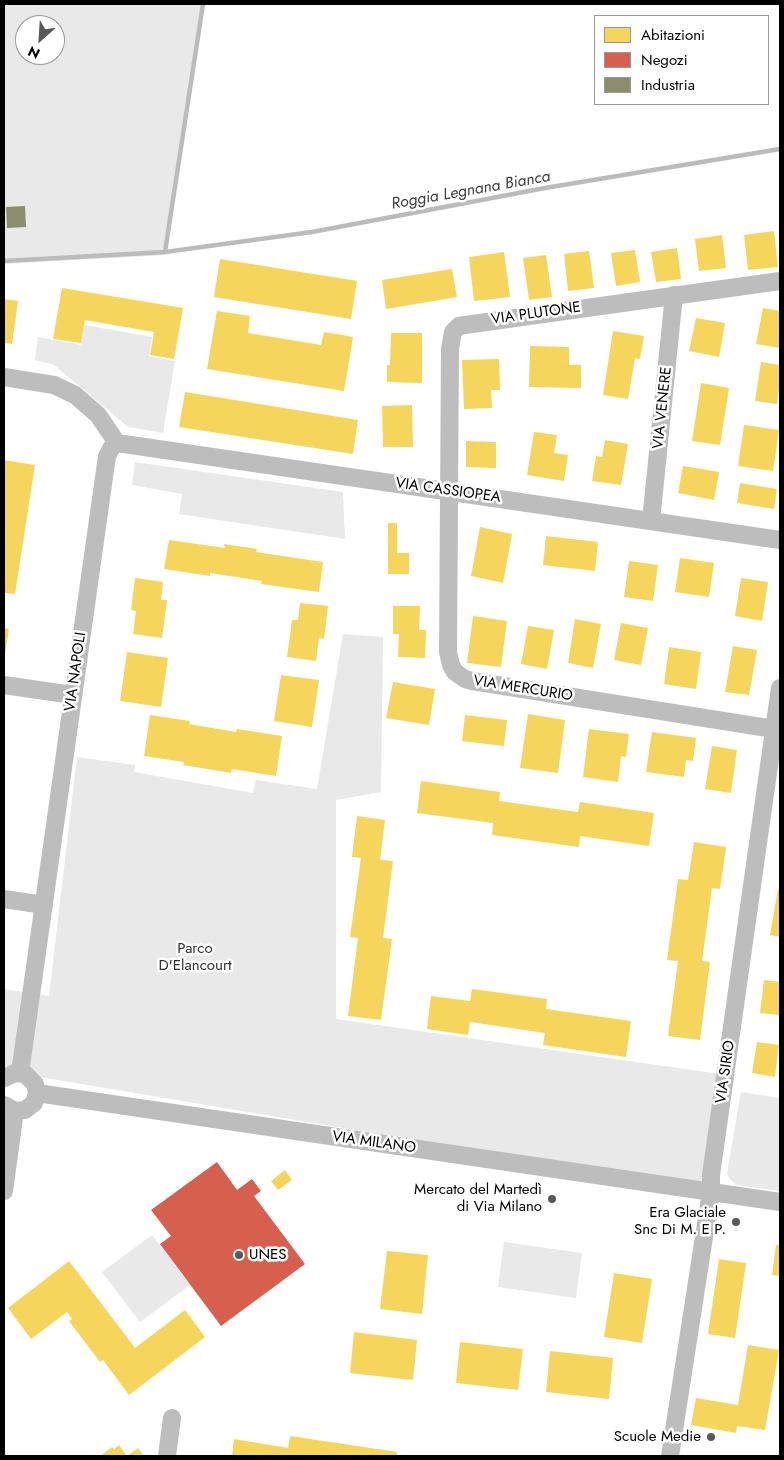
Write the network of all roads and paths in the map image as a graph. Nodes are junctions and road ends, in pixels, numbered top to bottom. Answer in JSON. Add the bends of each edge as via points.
{"nodes":[{"id":1,"x":780,"y":281,"type":"edge"},
{"id":2,"x":674,"y":294,"type":"junction"},
{"id":3,"x":4,"y":377,"type":"edge"},
{"id":4,"x":117,"y":443,"type":"junction"},
{"id":5,"x":450,"y":491,"type":"junction"},
{"id":6,"x":651,"y":521,"type":"junction"},
{"id":7,"x":780,"y":539,"type":"edge"},
{"id":8,"x":780,"y":546,"type":"edge"},
{"id":9,"x":4,"y":685,"type":"edge"},
{"id":10,"x":780,"y":688,"type":"edge"},
{"id":11,"x":73,"y":695,"type":"junction"},
{"id":12,"x":774,"y":729,"type":"junction"},
{"id":13,"x":4,"y":899,"type":"edge"},
{"id":14,"x":44,"y":905,"type":"junction"},
{"id":15,"x":20,"y":1073,"type":"junction"},
{"id":16,"x":4,"y":1078,"type":"edge"},
{"id":17,"x":37,"y":1093,"type":"junction"},
{"id":18,"x":9,"y":1108,"type":"edge"},
{"id":19,"x":4,"y":1191,"type":"edge"},
{"id":20,"x":711,"y":1192,"type":"junction"},
{"id":21,"x":780,"y":1202,"type":"edge"},
{"id":22,"x":172,"y":1418,"type":"dead end"},
{"id":23,"x":167,"y":1456,"type":"edge"},
{"id":24,"x":670,"y":1456,"type":"edge"}],
"edges":[{"from":1,"to":2,"type":"street","name":"VIA PLUTONE"},
{"from":2,"to":5,"type":"street","name":"VIA PLUTONE","via":[[464,324],[456,328],[451,336],[450,350]]},
{"from":2,"to":6,"type":"street","name":"VIA VENERE"},
{"from":3,"to":4,"type":"street","via":[[54,385],[75,395],[98,415]]},
{"from":4,"to":5,"type":"street","name":"VIA CASSIOPEA"},
{"from":4,"to":11,"type":"street","name":"VIA NAPOLI","via":[[107,456]]},
{"from":5,"to":6,"type":"street","name":"VIA CASSIOPEA"},
{"from":5,"to":12,"type":"street","name":"VIA MERCURIO","via":[[448,652],[458,674],[472,681]]},
{"from":6,"to":7,"type":"street","name":"VIA CASSIOPEA"},
{"from":7,"to":8,"type":"street"},
{"from":9,"to":11,"type":"street"},
{"from":10,"to":12,"type":"street","name":"VIA SIRIO"},
{"from":11,"to":14,"type":"street","name":"VIA NAPOLI"},
{"from":12,"to":20,"type":"street","name":"VIA SIRIO"},
{"from":13,"to":14,"type":"street"},
{"from":14,"to":15,"type":"street","name":"VIA NAPOLI"},
{"from":15,"to":16,"type":"street"},
{"from":15,"to":17,"type":"street","via":[[33,1080]]},
{"from":17,"to":18,"type":"street","via":[[30,1107],[20,1111]]},
{"from":17,"to":20,"type":"street","name":"VIA MILANO"},
{"from":18,"to":19,"type":"street"},
{"from":20,"to":21,"type":"street","name":"VIA MILANO"},
{"from":20,"to":24,"type":"street","name":"VIA SIRIO"},
{"from":22,"to":23,"type":"street"}]}
